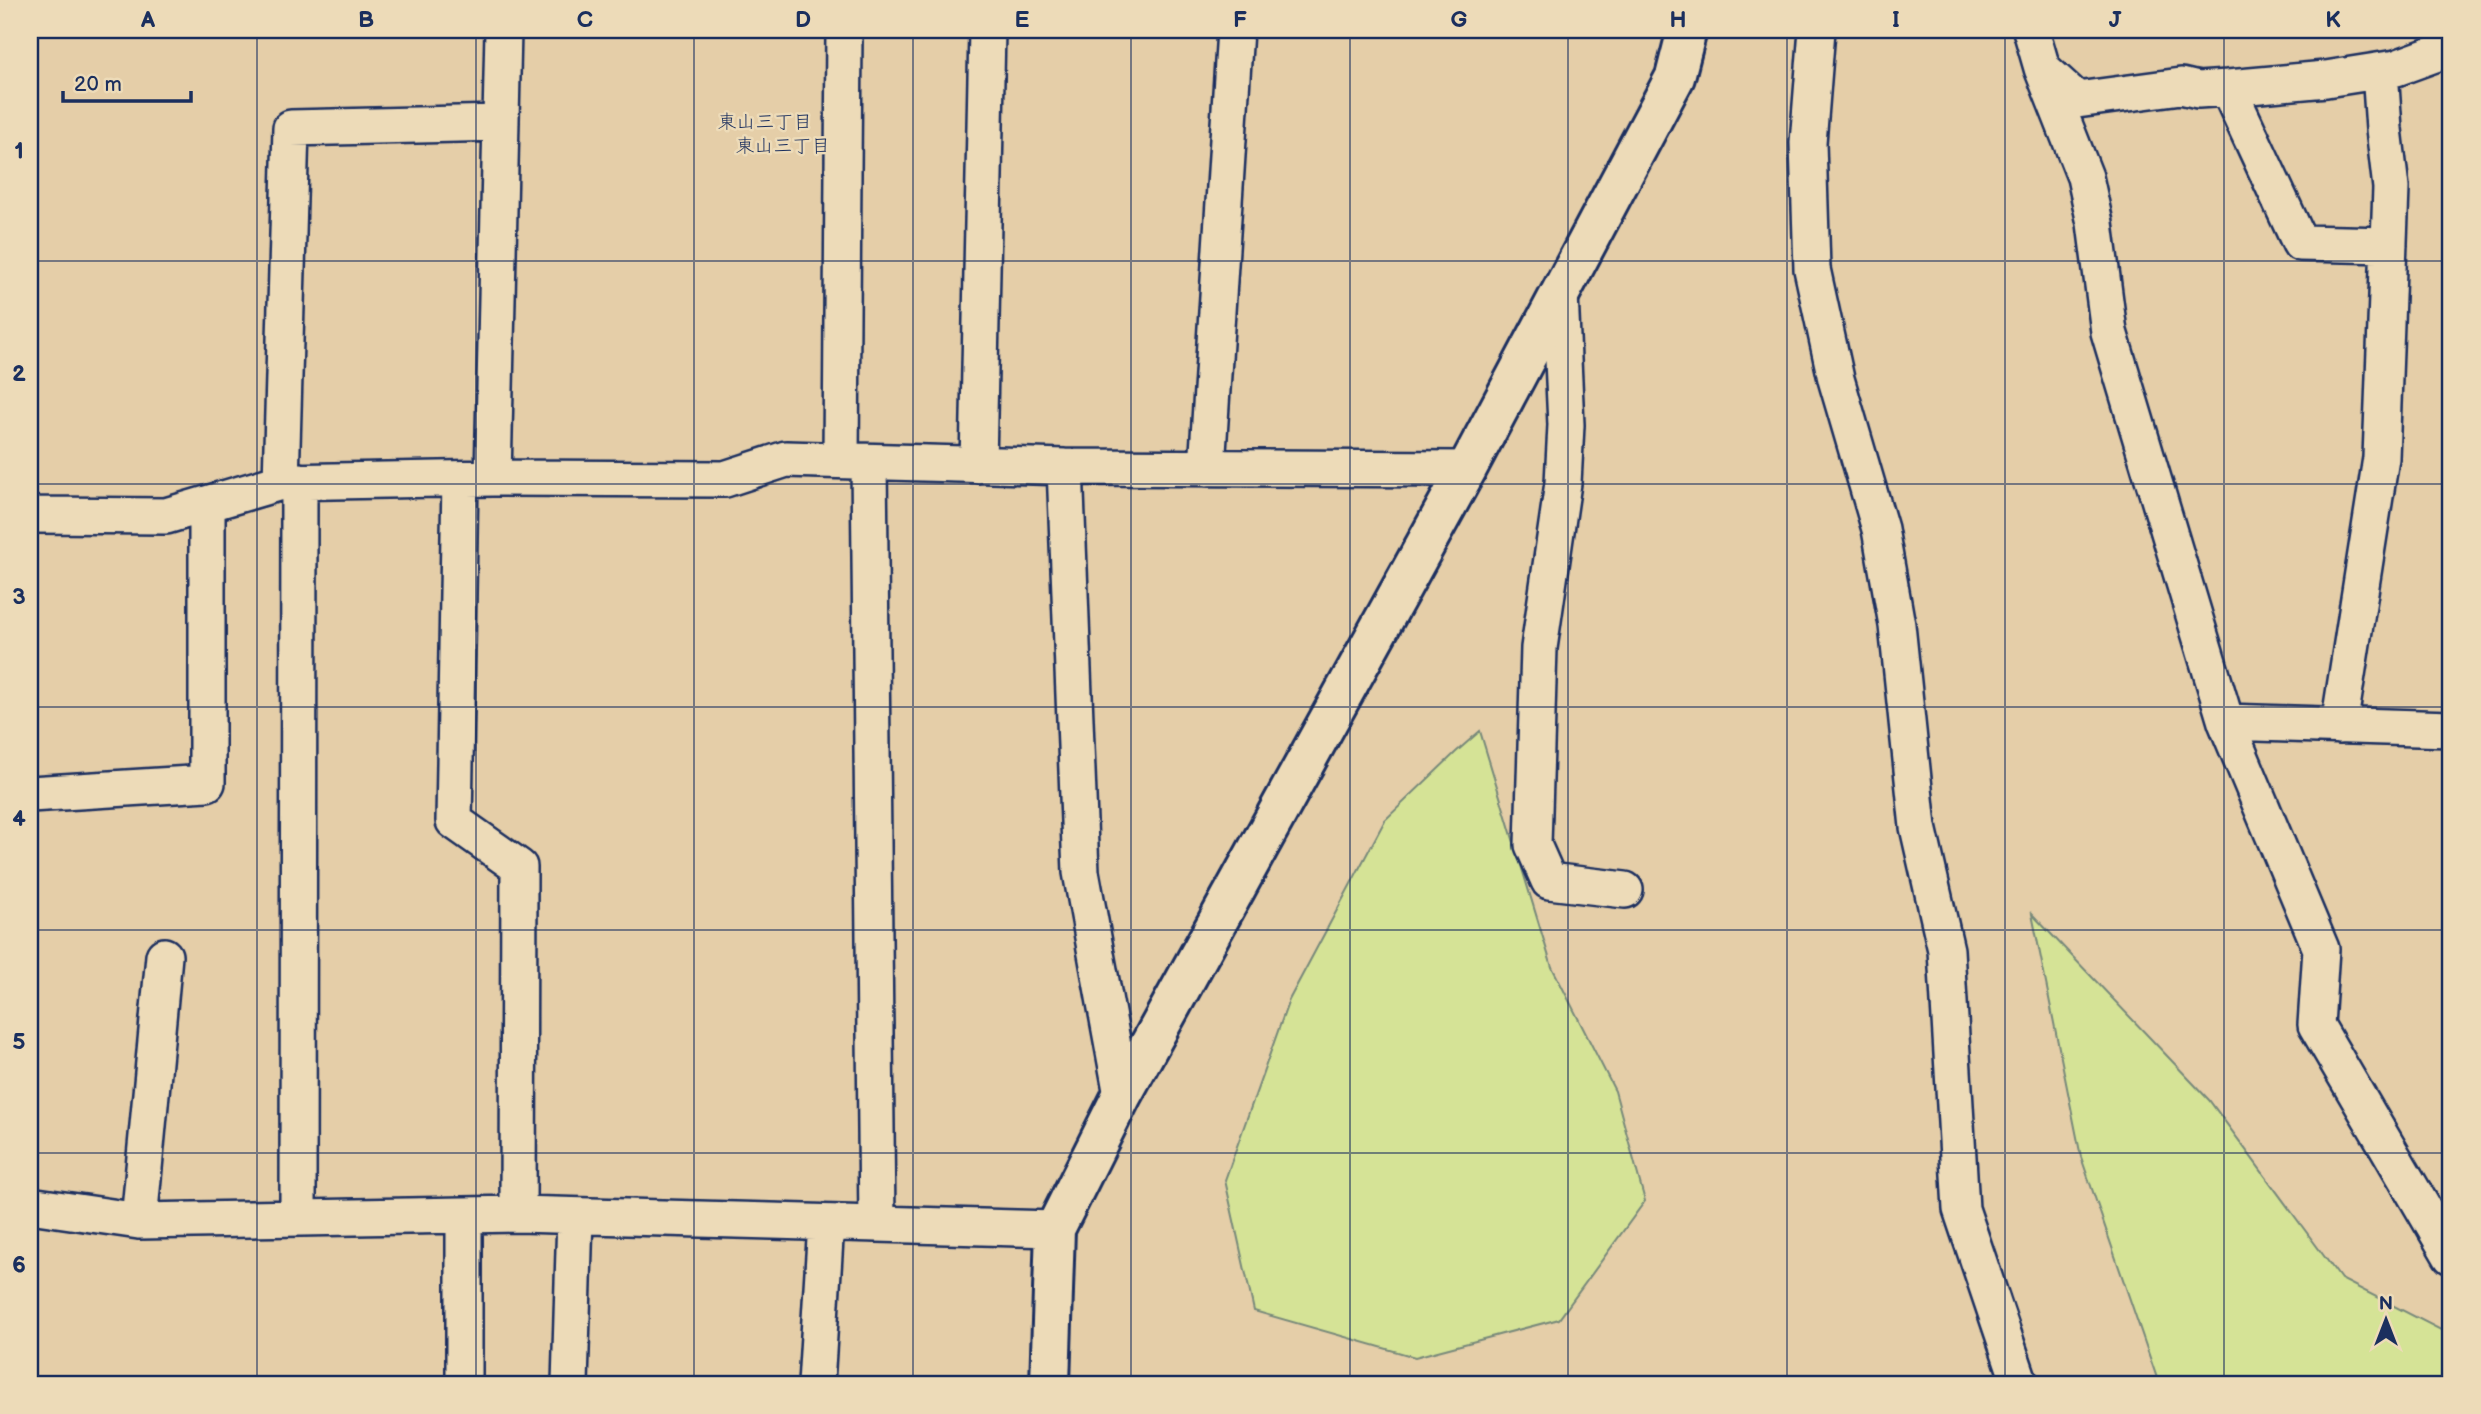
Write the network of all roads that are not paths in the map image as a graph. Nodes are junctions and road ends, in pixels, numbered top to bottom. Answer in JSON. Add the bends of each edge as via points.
{"nodes":[{"id":1,"x":503,"y":30,"type":"edge"},
{"id":2,"x":844,"y":30,"type":"edge"},
{"id":3,"x":987,"y":30,"type":"edge"},
{"id":4,"x":1235,"y":30,"type":"edge"},
{"id":5,"x":1687,"y":30,"type":"edge"},
{"id":6,"x":1817,"y":30,"type":"edge"},
{"id":7,"x":2031,"y":30,"type":"edge"},
{"id":8,"x":2451,"y":48,"type":"edge"},
{"id":9,"x":2042,"y":68,"type":"junction"},
{"id":10,"x":2380,"y":71,"type":"junction"},
{"id":11,"x":2228,"y":88,"type":"junction"},
{"id":12,"x":501,"y":123,"type":"junction"},
{"id":13,"x":2389,"y":245,"type":"junction"},
{"id":14,"x":1560,"y":294,"type":"junction"},
{"id":15,"x":855,"y":461,"type":"junction"},
{"id":16,"x":978,"y":465,"type":"junction"},
{"id":17,"x":1065,"y":467,"type":"junction"},
{"id":18,"x":1207,"y":468,"type":"junction"},
{"id":19,"x":1467,"y":469,"type":"junction"},
{"id":20,"x":476,"y":479,"type":"junction"},
{"id":21,"x":290,"y":482,"type":"junction"},
{"id":22,"x":207,"y":504,"type":"junction"},
{"id":23,"x":30,"y":513,"type":"edge"},
{"id":24,"x":2226,"y":722,"type":"junction"},
{"id":25,"x":2339,"y":726,"type":"junction"},
{"id":26,"x":2451,"y":729,"type":"edge"},
{"id":27,"x":30,"y":794,"type":"edge"},
{"id":28,"x":1625,"y":890,"type":"dead end"},
{"id":29,"x":164,"y":956,"type":"dead end"},
{"id":30,"x":1122,"y":1095,"type":"junction"},
{"id":31,"x":30,"y":1205,"type":"edge"},
{"id":32,"x":518,"y":1214,"type":"junction"},
{"id":33,"x":464,"y":1215,"type":"junction"},
{"id":34,"x":575,"y":1216,"type":"junction"},
{"id":35,"x":298,"y":1218,"type":"junction"},
{"id":36,"x":139,"y":1221,"type":"junction"},
{"id":37,"x":826,"y":1223,"type":"junction"},
{"id":38,"x":877,"y":1224,"type":"junction"},
{"id":39,"x":1055,"y":1229,"type":"junction"},
{"id":40,"x":2451,"y":1256,"type":"edge"},
{"id":41,"x":2014,"y":1382,"type":"edge"},
{"id":42,"x":464,"y":1384,"type":"edge"},
{"id":43,"x":570,"y":1384,"type":"edge"},
{"id":44,"x":816,"y":1384,"type":"edge"},
{"id":45,"x":1050,"y":1384,"type":"edge"}],
"edges":[{"from":1,"to":12,"type":"street"},
{"from":2,"to":15,"type":"street"},
{"from":3,"to":16,"type":"street"},
{"from":4,"to":18,"type":"street"},
{"from":5,"to":14,"type":"street","via":[[1675,77]]},
{"from":6,"to":41,"type":"street","via":[[1808,143],[1812,269],[1836,379],[1880,529],[1897,625],[1918,827],[1946,950],[1961,1209]]},
{"from":7,"to":9,"type":"street"},
{"from":8,"to":10,"type":"street"},
{"from":9,"to":11,"type":"street","via":[[2077,100],[2181,86]]},
{"from":9,"to":24,"type":"street","via":[[2085,177],[2109,332]]},
{"from":10,"to":11,"type":"street"},
{"from":10,"to":13,"type":"street","via":[[2391,188]]},
{"from":11,"to":13,"type":"street","via":[[2300,243]]},
{"from":12,"to":20,"type":"street"},
{"from":12,"to":21,"type":"street","via":[[291,128]]},
{"from":13,"to":25,"type":"street","via":[[2381,458]]},
{"from":14,"to":19,"type":"street"},
{"from":14,"to":28,"type":"street","via":[[1566,425],[1563,483],[1539,648],[1533,845],[1549,881]]},
{"from":15,"to":16,"type":"street"},
{"from":15,"to":20,"type":"street","via":[[786,459],[725,479]]},
{"from":15,"to":38,"type":"street"},
{"from":16,"to":17,"type":"street"},
{"from":17,"to":18,"type":"street"},
{"from":17,"to":30,"type":"street","via":[[1082,872]]},
{"from":18,"to":19,"type":"street"},
{"from":19,"to":30,"type":"street"},
{"from":20,"to":21,"type":"street"},
{"from":20,"to":32,"type":"street","via":[[454,821],[519,867]]},
{"from":21,"to":22,"type":"street"},
{"from":21,"to":35,"type":"street"},
{"from":22,"to":23,"type":"street","via":[[166,516]]},
{"from":22,"to":27,"type":"street","via":[[207,783]]},
{"from":24,"to":25,"type":"street"},
{"from":24,"to":40,"type":"street","via":[[2321,949],[2316,1025]]},
{"from":25,"to":26,"type":"street"},
{"from":29,"to":36,"type":"street"},
{"from":30,"to":39,"type":"street"},
{"from":31,"to":36,"type":"street"},
{"from":32,"to":33,"type":"street"},
{"from":32,"to":34,"type":"street"},
{"from":33,"to":35,"type":"street"},
{"from":33,"to":42,"type":"street"},
{"from":34,"to":37,"type":"street"},
{"from":34,"to":43,"type":"street"},
{"from":35,"to":36,"type":"street"},
{"from":37,"to":38,"type":"street"},
{"from":37,"to":44,"type":"street"},
{"from":38,"to":39,"type":"street"},
{"from":39,"to":45,"type":"street"}]}
